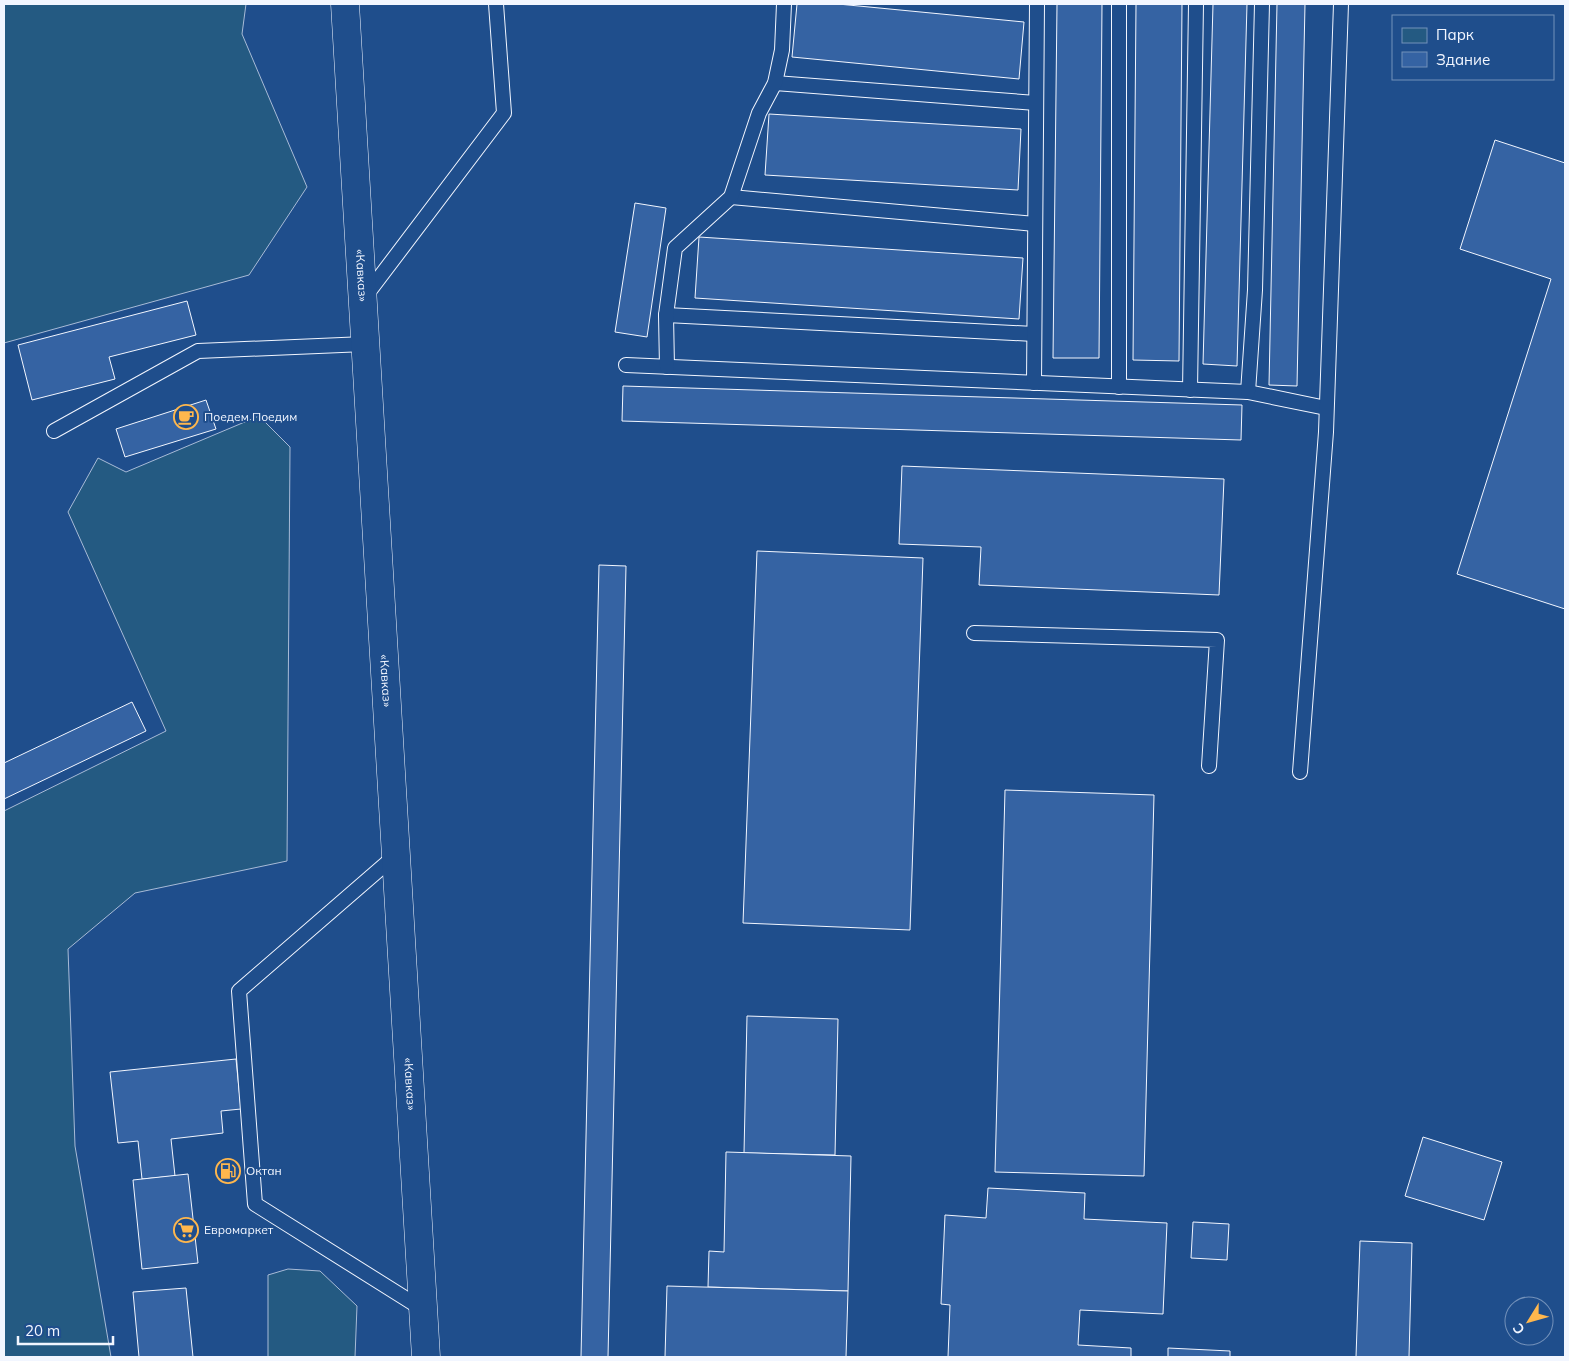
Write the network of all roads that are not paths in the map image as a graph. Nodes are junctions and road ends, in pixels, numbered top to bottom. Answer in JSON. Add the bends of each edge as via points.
{"nodes":[{"id":1,"x":345,"y":4,"type":"edge"},
{"id":2,"x":496,"y":4,"type":"edge"},
{"id":3,"x":784,"y":4,"type":"edge"},
{"id":4,"x":1037,"y":4,"type":"edge"},
{"id":5,"x":1119,"y":4,"type":"edge"},
{"id":6,"x":1196,"y":4,"type":"edge"},
{"id":7,"x":1262,"y":4,"type":"edge"},
{"id":8,"x":1341,"y":4,"type":"edge"},
{"id":9,"x":775,"y":82,"type":"junction"},
{"id":10,"x":1036,"y":103,"type":"junction"},
{"id":11,"x":731,"y":197,"type":"junction"},
{"id":12,"x":1035,"y":224,"type":"junction"},
{"id":13,"x":362,"y":301,"type":"junction"},
{"id":14,"x":666,"y":315,"type":"junction"},
{"id":15,"x":1034,"y":334,"type":"junction"},
{"id":16,"x":365,"y":344,"type":"junction"},
{"id":17,"x":626,"y":365,"type":"dead end"},
{"id":18,"x":667,"y":367,"type":"junction"},
{"id":19,"x":1034,"y":383,"type":"junction"},
{"id":20,"x":1119,"y":386,"type":"junction"},
{"id":21,"x":1190,"y":390,"type":"junction"},
{"id":22,"x":1248,"y":392,"type":"junction"},
{"id":23,"x":1326,"y":408,"type":"junction"},
{"id":24,"x":54,"y":431,"type":"dead end"},
{"id":25,"x":974,"y":633,"type":"dead end"},
{"id":26,"x":1209,"y":766,"type":"dead end"},
{"id":27,"x":1300,"y":772,"type":"dead end"},
{"id":28,"x":396,"y":854,"type":"junction"},
{"id":29,"x":424,"y":1310,"type":"junction"},
{"id":30,"x":426,"y":1357,"type":"edge"}],
"edges":[{"from":1,"to":13,"type":"highway","name":"«Кавказ»"},
{"from":2,"to":13,"type":"lane","via":[[504,113]]},
{"from":3,"to":9,"type":"lane","via":[[782,50]]},
{"from":4,"to":10,"type":"lane"},
{"from":5,"to":20,"type":"lane"},
{"from":6,"to":21,"type":"lane"},
{"from":7,"to":22,"type":"lane","via":[[1255,290]]},
{"from":8,"to":23,"type":"lane"},
{"from":9,"to":10,"type":"lane"},
{"from":9,"to":11,"type":"lane","via":[[759,113]]},
{"from":10,"to":12,"type":"lane"},
{"from":11,"to":12,"type":"lane"},
{"from":11,"to":14,"type":"lane","via":[[675,248]]},
{"from":12,"to":15,"type":"lane"},
{"from":13,"to":16,"type":"highway","name":"«Кавказ»"},
{"from":14,"to":15,"type":"lane"},
{"from":14,"to":18,"type":"lane"},
{"from":15,"to":19,"type":"lane"},
{"from":16,"to":24,"type":"lane","via":[[198,351]]},
{"from":16,"to":28,"type":"highway","name":"«Кавказ»"},
{"from":17,"to":18,"type":"lane"},
{"from":18,"to":19,"type":"lane"},
{"from":19,"to":20,"type":"lane"},
{"from":20,"to":21,"type":"lane"},
{"from":21,"to":22,"type":"lane"},
{"from":22,"to":23,"type":"lane"},
{"from":23,"to":27,"type":"lane"},
{"from":25,"to":26,"type":"lane","via":[[1217,640]]},
{"from":28,"to":29,"type":"highway","name":"«Кавказ»"},
{"from":28,"to":29,"type":"lane","via":[[239,992],[255,1204]]},
{"from":29,"to":30,"type":"highway","name":"«Кавказ»"}]}
